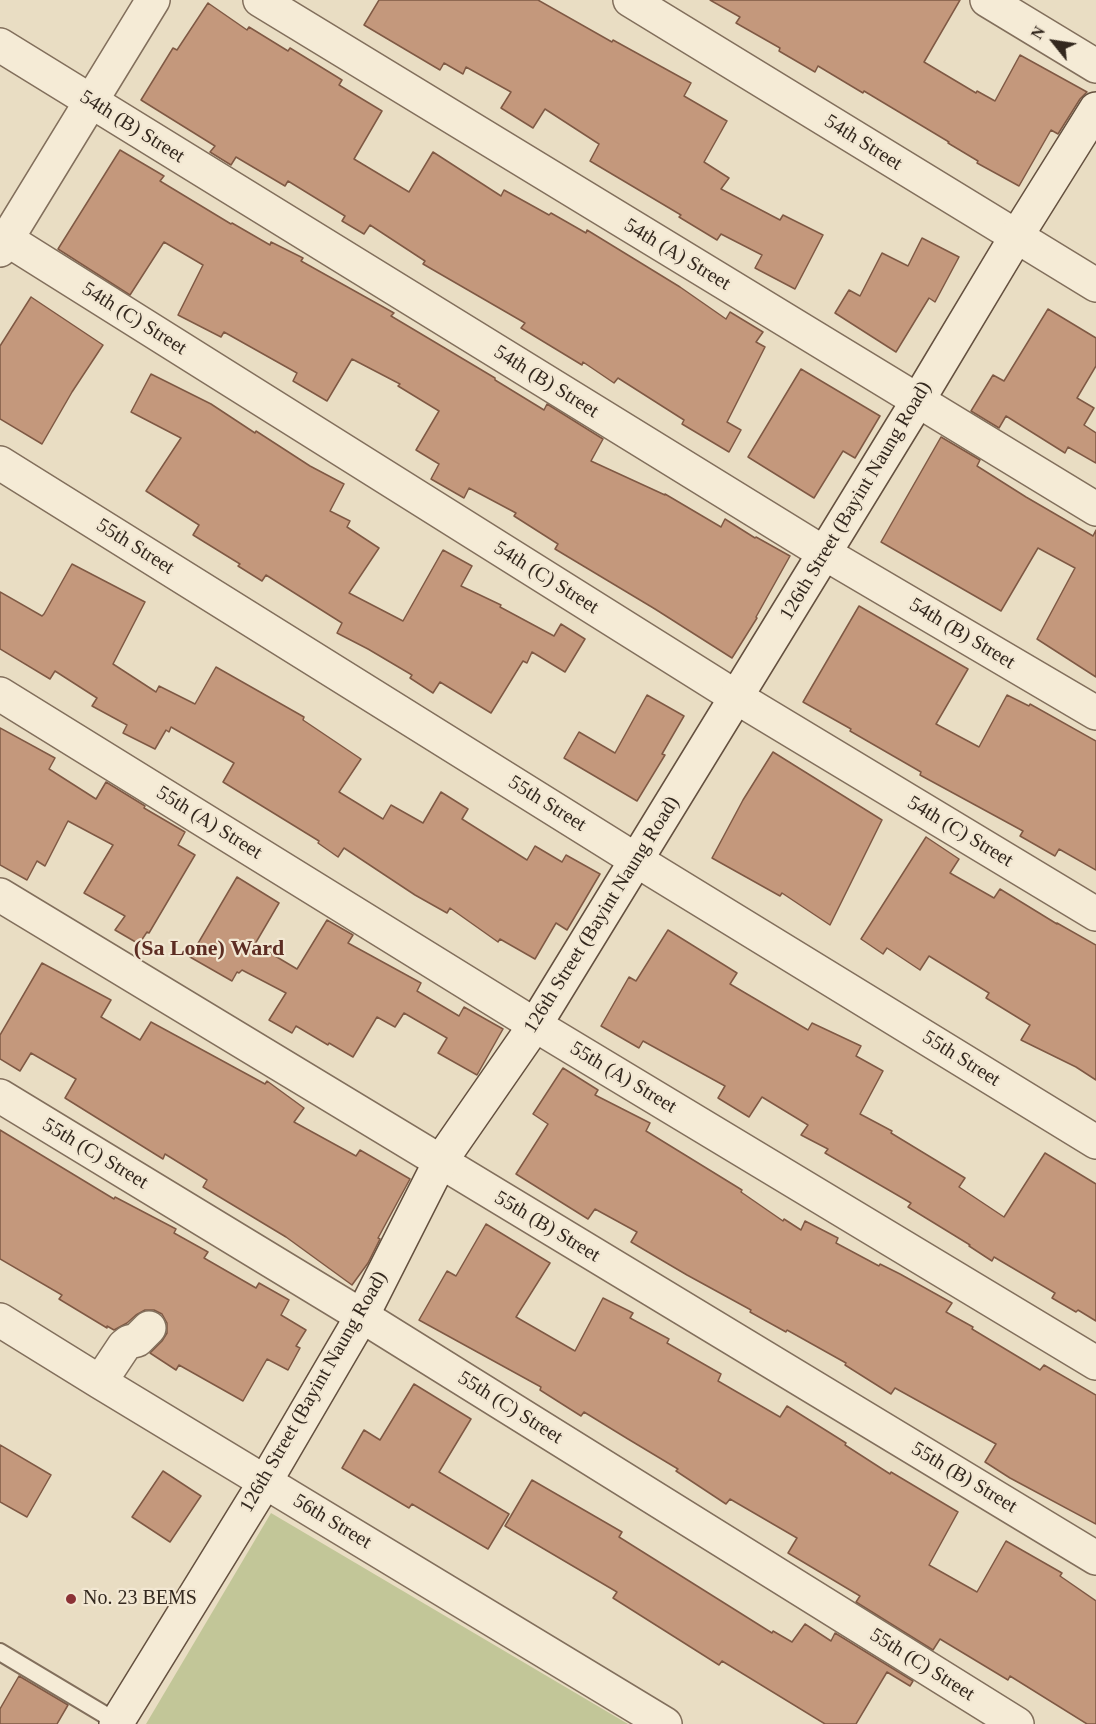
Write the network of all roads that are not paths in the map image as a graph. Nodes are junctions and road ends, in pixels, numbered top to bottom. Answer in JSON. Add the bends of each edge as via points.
{"nodes":[{"id":1,"x":153,"y":0,"type":"edge"},
{"id":2,"x":260,"y":0,"type":"edge"},
{"id":3,"x":630,"y":0,"type":"edge"},
{"id":4,"x":987,"y":0,"type":"edge"},
{"id":5,"x":0,"y":45,"type":"edge"},
{"id":6,"x":1096,"y":66,"type":"edge"},
{"id":7,"x":91,"y":102,"type":"junction"},
{"id":8,"x":1096,"y":110,"type":"edge"},
{"id":9,"x":1016,"y":237,"type":"junction"},
{"id":10,"x":2,"y":241,"type":"edge"},
{"id":11,"x":1096,"y":285,"type":"edge"},
{"id":12,"x":917,"y":402,"type":"junction"},
{"id":13,"x":0,"y":463,"type":"edge"},
{"id":14,"x":1096,"y":509,"type":"edge"},
{"id":15,"x":824,"y":553,"type":"junction"},
{"id":16,"x":0,"y":694,"type":"edge"},
{"id":17,"x":736,"y":698,"type":"junction"},
{"id":18,"x":1096,"y":713,"type":"edge"},
{"id":19,"x":636,"y":860,"type":"junction"},
{"id":20,"x":0,"y":895,"type":"edge"},
{"id":21,"x":1096,"y":914,"type":"edge"},
{"id":22,"x":535,"y":1025,"type":"junction"},
{"id":23,"x":0,"y":1096,"type":"edge"},
{"id":24,"x":1096,"y":1142,"type":"edge"},
{"id":25,"x":440,"y":1162,"type":"junction"},
{"id":26,"x":362,"y":1316,"type":"junction"},
{"id":27,"x":0,"y":1320,"type":"edge"},
{"id":28,"x":149,"y":1328,"type":"dead end"},
{"id":29,"x":1096,"y":1363,"type":"edge"},
{"id":30,"x":100,"y":1382,"type":"junction"},
{"id":31,"x":265,"y":1482,"type":"junction"},
{"id":32,"x":1096,"y":1558,"type":"edge"},
{"id":33,"x":0,"y":1652,"type":"edge"},
{"id":34,"x":645,"y":1719,"type":"edge"},
{"id":35,"x":116,"y":1723,"type":"edge"},
{"id":36,"x":1017,"y":1724,"type":"edge"}],
"edges":[{"from":1,"to":7,"type":"street"},
{"from":2,"to":12,"type":"street","name":"54th (A) Street"},
{"from":3,"to":9,"type":"street","name":"54th Street"},
{"from":4,"to":6,"type":"street"},
{"from":5,"to":7,"type":"street","name":"54th (B) Street"},
{"from":7,"to":10,"type":"street"},
{"from":7,"to":15,"type":"street","name":"54th (B) Street"},
{"from":8,"to":9,"type":"street","name":"126th Street (Bayint Naung Road)"},
{"from":9,"to":11,"type":"street","name":"54th Street"},
{"from":9,"to":12,"type":"street","name":"126th Street (Bayint Naung Road)"},
{"from":10,"to":17,"type":"street","name":"54th (C) Street"},
{"from":12,"to":14,"type":"street","name":"54th (A) Street"},
{"from":12,"to":15,"type":"street","name":"126th Street (Bayint Naung Road)"},
{"from":13,"to":19,"type":"street","name":"55th Street"},
{"from":15,"to":17,"type":"street","name":"126th Street (Bayint Naung Road)"},
{"from":15,"to":18,"type":"street","name":"54th (B) Street"},
{"from":16,"to":22,"type":"street","name":"55th (A) Street"},
{"from":17,"to":19,"type":"street","name":"126th Street (Bayint Naung Road)"},
{"from":17,"to":21,"type":"street","name":"54th (C) Street"},
{"from":19,"to":22,"type":"street","name":"126th Street (Bayint Naung Road)"},
{"from":19,"to":24,"type":"street","name":"55th Street"},
{"from":20,"to":25,"type":"street","name":"55th (B) Street"},
{"from":22,"to":25,"type":"street","name":"126th Street (Bayint Naung Road)"},
{"from":22,"to":29,"type":"street","name":"55th (A) Street"},
{"from":23,"to":26,"type":"street","name":"55th (C) Street"},
{"from":25,"to":26,"type":"street","name":"126th Street (Bayint Naung Road)"},
{"from":25,"to":32,"type":"street","name":"55th (B) Street"},
{"from":26,"to":31,"type":"street","name":"126th Street (Bayint Naung Road)"},
{"from":26,"to":36,"type":"street","name":"55th (C) Street"},
{"from":27,"to":30,"type":"street","name":"56th Street"},
{"from":28,"to":30,"type":"street","via":[[124,1346]]},
{"from":30,"to":31,"type":"street","name":"56th Street"},
{"from":31,"to":34,"type":"street","name":"56th Street"},
{"from":31,"to":35,"type":"street","name":"126th Street (Bayint Naung Road)"},
{"from":33,"to":35,"type":"lane"}]}
